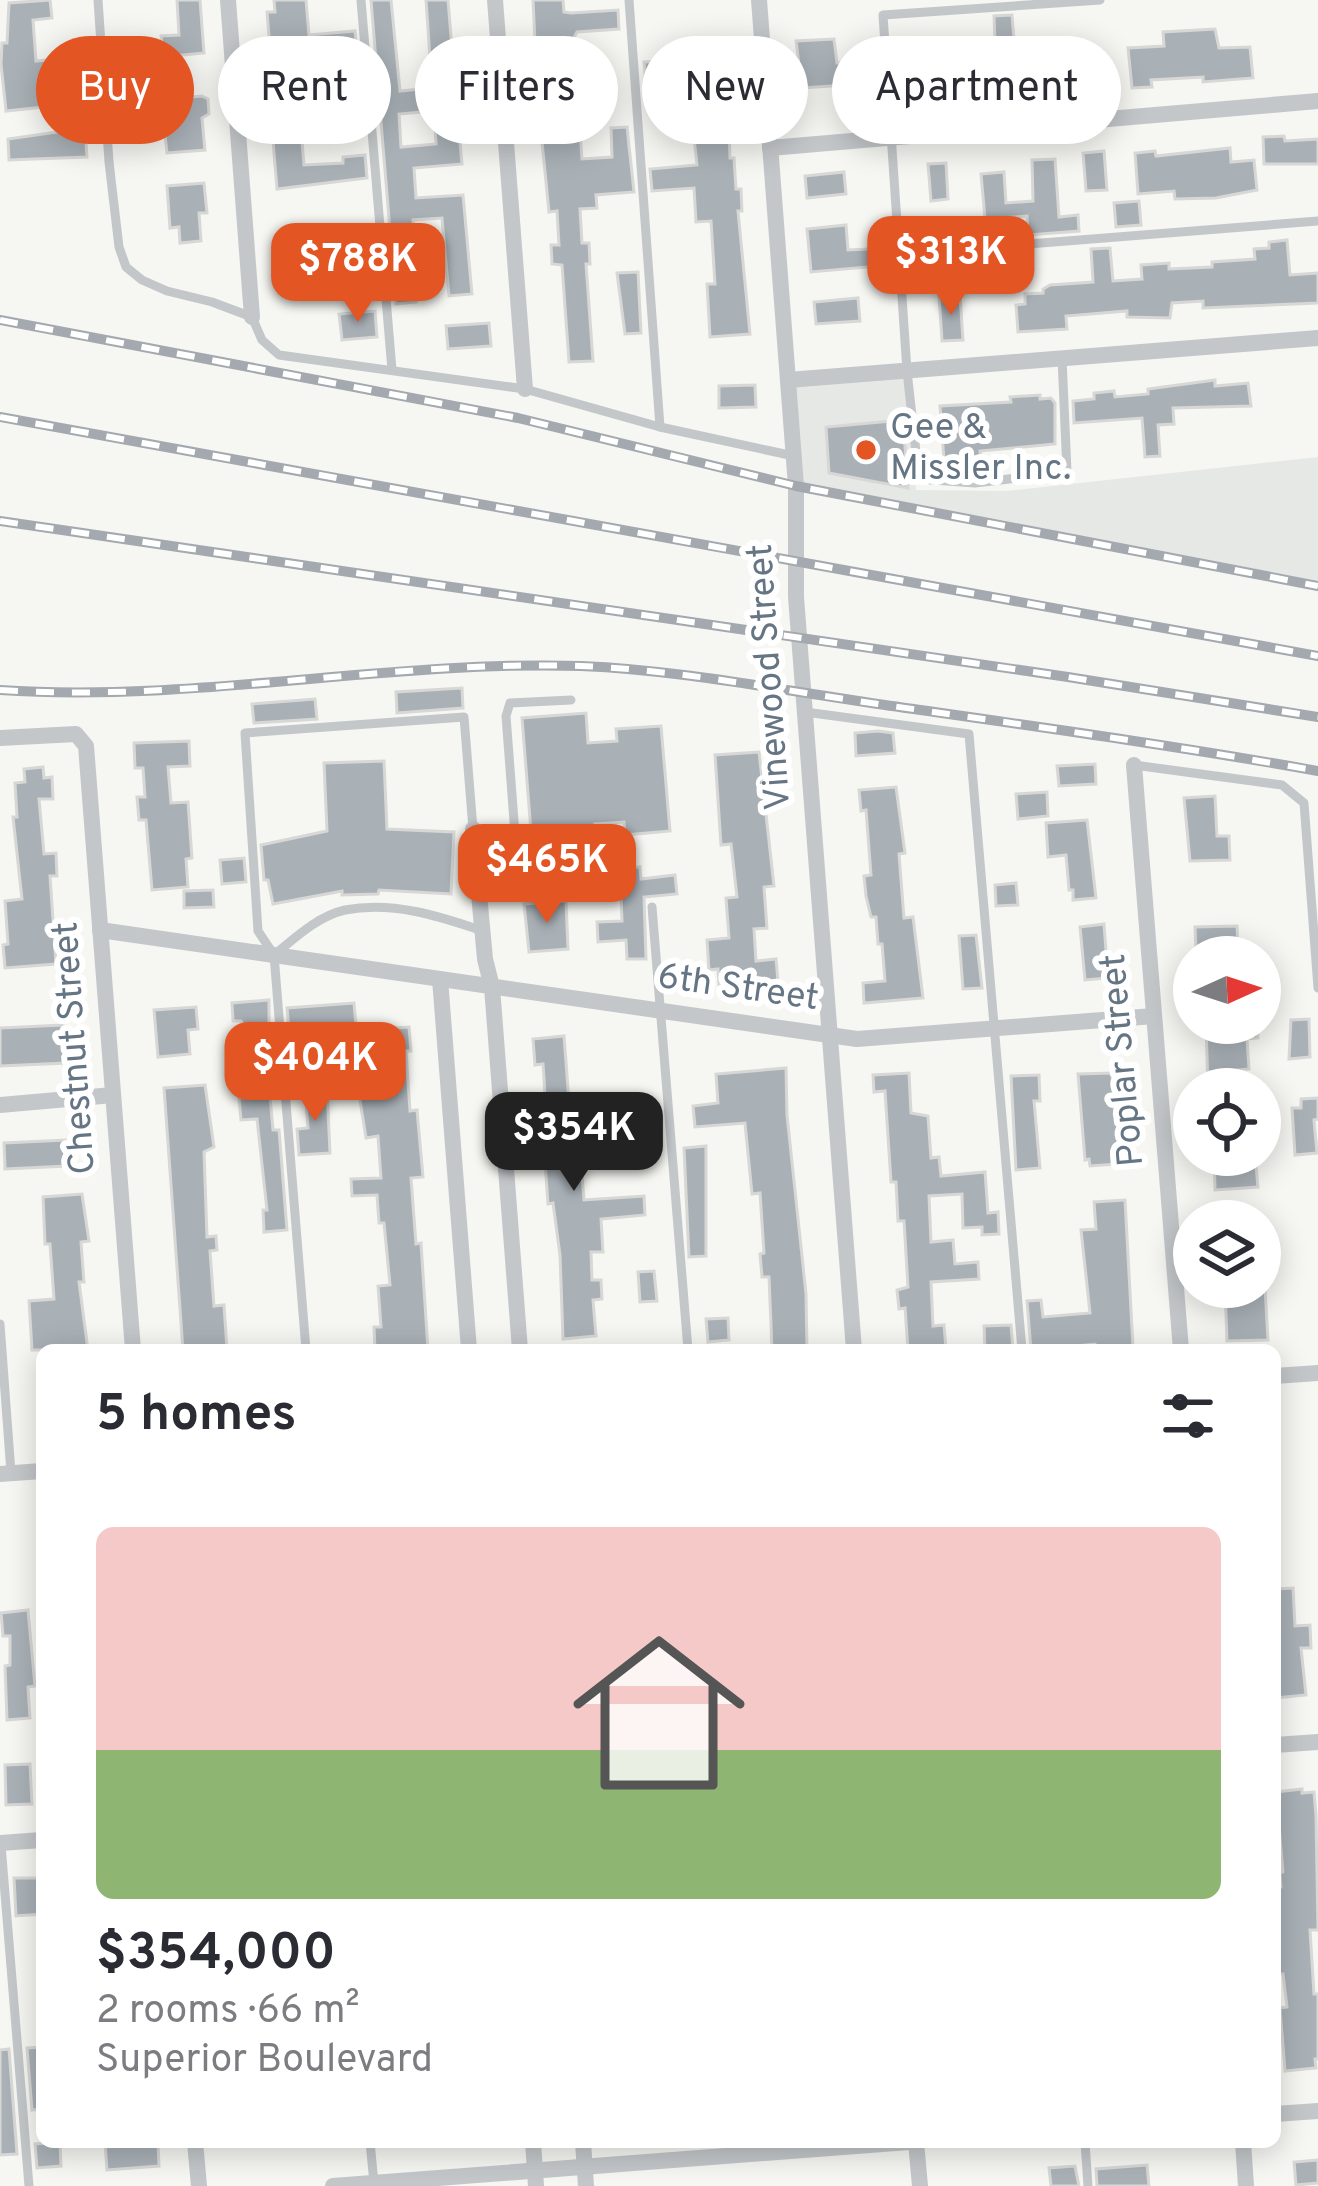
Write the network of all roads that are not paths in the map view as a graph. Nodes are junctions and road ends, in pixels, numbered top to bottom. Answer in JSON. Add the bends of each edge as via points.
{"nodes":[{"id":1,"x":98,"y":0,"type":"edge"},
{"id":2,"x":228,"y":0,"type":"edge"},
{"id":3,"x":361,"y":0,"type":"edge"},
{"id":4,"x":495,"y":0,"type":"edge"},
{"id":5,"x":628,"y":0,"type":"edge"},
{"id":6,"x":759,"y":0,"type":"edge"},
{"id":7,"x":1100,"y":0,"type":"edge"},
{"id":8,"x":884,"y":36,"type":"edge"},
{"id":9,"x":1318,"y":101,"type":"edge"},
{"id":10,"x":1121,"y":118,"type":"edge"},
{"id":11,"x":832,"y":143,"type":"edge"},
{"id":12,"x":892,"y":144,"type":"edge"},
{"id":13,"x":770,"y":148,"type":"junction"},
{"id":14,"x":1318,"y":221,"type":"edge"},
{"id":15,"x":901,"y":254,"type":"junction"},
{"id":16,"x":252,"y":317,"type":"junction"},
{"id":17,"x":1318,"y":338,"type":"edge"},
{"id":18,"x":1062,"y":358,"type":"junction"},
{"id":19,"x":392,"y":370,"type":"junction"},
{"id":20,"x":907,"y":371,"type":"junction"},
{"id":21,"x":788,"y":380,"type":"junction"},
{"id":22,"x":525,"y":389,"type":"junction"},
{"id":23,"x":660,"y":427,"type":"junction"},
{"id":24,"x":794,"y":456,"type":"junction"},
{"id":25,"x":571,"y":700,"type":"dead end"},
{"id":26,"x":805,"y":712,"type":"junction"},
{"id":27,"x":0,"y":738,"type":"edge"},
{"id":28,"x":1134,"y":765,"type":"joint"},
{"id":29,"x":473,"y":829,"type":"joint"},
{"id":30,"x":476,"y":863,"type":"junction"},
{"id":31,"x":652,"y":907,"type":"dead end"},
{"id":32,"x":100,"y":929,"type":"junction"},
{"id":33,"x":482,"y":931,"type":"junction"},
{"id":34,"x":274,"y":955,"type":"junction"},
{"id":35,"x":440,"y":980,"type":"junction"},
{"id":36,"x":492,"y":987,"type":"junction"},
{"id":37,"x":1318,"y":988,"type":"edge"},
{"id":38,"x":659,"y":1011,"type":"junction"},
{"id":39,"x":1154,"y":1016,"type":"junction"},
{"id":40,"x":995,"y":1028,"type":"junction"},
{"id":41,"x":830,"y":1035,"type":"junction"},
{"id":42,"x":113,"y":1096,"type":"junction"},
{"id":43,"x":0,"y":1105,"type":"edge"},
{"id":44,"x":0,"y":1324,"type":"edge"},
{"id":45,"x":133,"y":1344,"type":"edge"},
{"id":46,"x":306,"y":1344,"type":"edge"},
{"id":47,"x":469,"y":1344,"type":"edge"},
{"id":48,"x":520,"y":1344,"type":"edge"},
{"id":49,"x":687,"y":1344,"type":"edge"},
{"id":50,"x":854,"y":1344,"type":"edge"},
{"id":51,"x":1021,"y":1344,"type":"edge"},
{"id":52,"x":1180,"y":1344,"type":"edge"},
{"id":53,"x":1318,"y":1373,"type":"edge"},
{"id":54,"x":1281,"y":1376,"type":"edge"},
{"id":55,"x":36,"y":1471,"type":"edge"},
{"id":56,"x":6,"y":1473,"type":"edge"},
{"id":57,"x":1318,"y":1742,"type":"edge"},
{"id":58,"x":1281,"y":1745,"type":"edge"},
{"id":59,"x":36,"y":1840,"type":"edge"},
{"id":60,"x":0,"y":1841,"type":"edge"},
{"id":61,"x":1318,"y":2111,"type":"edge"},
{"id":62,"x":1281,"y":2114,"type":"edge"},
{"id":63,"x":196,"y":2148,"type":"edge"},
{"id":64,"x":371,"y":2148,"type":"edge"},
{"id":65,"x":533,"y":2148,"type":"edge"},
{"id":66,"x":748,"y":2148,"type":"edge"},
{"id":67,"x":913,"y":2148,"type":"edge"},
{"id":68,"x":1085,"y":2148,"type":"edge"},
{"id":69,"x":1243,"y":2148,"type":"edge"},
{"id":70,"x":586,"y":2176,"type":"edge"},
{"id":71,"x":535,"y":2178,"type":"edge"},
{"id":72,"x":374,"y":2183,"type":"junction"},
{"id":73,"x":29,"y":2186,"type":"edge"},
{"id":74,"x":199,"y":2186,"type":"edge"},
{"id":75,"x":333,"y":2186,"type":"edge"},
{"id":76,"x":920,"y":2186,"type":"edge"},
{"id":77,"x":1088,"y":2186,"type":"edge"},
{"id":78,"x":1246,"y":2186,"type":"edge"}],
"edges":[{"from":1,"to":16,"type":"lane","via":[[125,267],[167,291]]},
{"from":2,"to":16,"type":"street"},
{"from":3,"to":19,"type":"lane"},
{"from":4,"to":22,"type":"street"},
{"from":5,"to":23,"type":"lane"},
{"from":6,"to":13,"type":"street","name":"Vinewood Street"},
{"from":7,"to":8,"type":"lane","via":[[883,16]]},
{"from":9,"to":10,"type":"street"},
{"from":11,"to":13,"type":"street"},
{"from":12,"to":15,"type":"lane"},
{"from":13,"to":21,"type":"street","name":"Vinewood Street"},
{"from":14,"to":15,"type":"lane"},
{"from":15,"to":20,"type":"lane"},
{"from":16,"to":19,"type":"lane","via":[[279,355]]},
{"from":17,"to":18,"type":"street"},
{"from":18,"to":20,"type":"street"},
{"from":18,"to":20,"type":"lane","via":[[1067,472],[975,484],[919,479]]},
{"from":19,"to":22,"type":"lane"},
{"from":20,"to":21,"type":"street"},
{"from":21,"to":24,"type":"street","name":"Vinewood Street"},
{"from":22,"to":23,"type":"lane"},
{"from":23,"to":24,"type":"lane"},
{"from":24,"to":26,"type":"street","name":"Vinewood Street"},
{"from":25,"to":30,"type":"lane","via":[[510,703],[515,834],[508,852]]},
{"from":26,"to":40,"type":"lane","via":[[969,734]]},
{"from":26,"to":41,"type":"street","name":"Vinewood Street"},
{"from":27,"to":32,"type":"street","name":"Chestnut Street","via":[[64,733],[84,742]]},
{"from":28,"to":37,"type":"lane","via":[[1282,785],[1304,803]]},
{"from":28,"to":39,"type":"street","name":"Poplar Street"},
{"from":29,"to":30,"type":"street"},
{"from":29,"to":34,"type":"lane","via":[[464,717],[244,733],[258,931]]},
{"from":30,"to":33,"type":"street"},
{"from":31,"to":38,"type":"lane"},
{"from":32,"to":34,"type":"street","name":"6th Street"},
{"from":32,"to":42,"type":"street","name":"Chestnut Street"},
{"from":33,"to":34,"type":"lane","via":[[423,910],[344,910]]},
{"from":33,"to":36,"type":"street"},
{"from":34,"to":35,"type":"street","name":"6th Street"},
{"from":34,"to":46,"type":"lane"},
{"from":35,"to":36,"type":"street","name":"6th Street"},
{"from":35,"to":47,"type":"street"},
{"from":36,"to":38,"type":"street","name":"6th Street"},
{"from":36,"to":48,"type":"street"},
{"from":38,"to":41,"type":"street","name":"6th Street"},
{"from":38,"to":49,"type":"lane"},
{"from":39,"to":40,"type":"street","name":"6th Street"},
{"from":39,"to":52,"type":"street","name":"Poplar Street"},
{"from":40,"to":41,"type":"street","name":"6th Street"},
{"from":40,"to":51,"type":"lane"},
{"from":41,"to":50,"type":"street","name":"Vinewood Street"},
{"from":42,"to":43,"type":"street"},
{"from":42,"to":45,"type":"street","name":"Chestnut Street"},
{"from":44,"to":56,"type":"lane"},
{"from":53,"to":54,"type":"street"},
{"from":55,"to":56,"type":"street"},
{"from":57,"to":58,"type":"street"},
{"from":59,"to":60,"type":"street"},
{"from":60,"to":73,"type":"lane"},
{"from":61,"to":62,"type":"street"},
{"from":63,"to":74,"type":"street"},
{"from":64,"to":72,"type":"lane"},
{"from":65,"to":71,"type":"street"},
{"from":66,"to":70,"type":"street"},
{"from":67,"to":76,"type":"street"},
{"from":68,"to":77,"type":"lane"},
{"from":69,"to":78,"type":"street"},
{"from":70,"to":71,"type":"street"},
{"from":71,"to":72,"type":"street"},
{"from":72,"to":75,"type":"street"}]}
